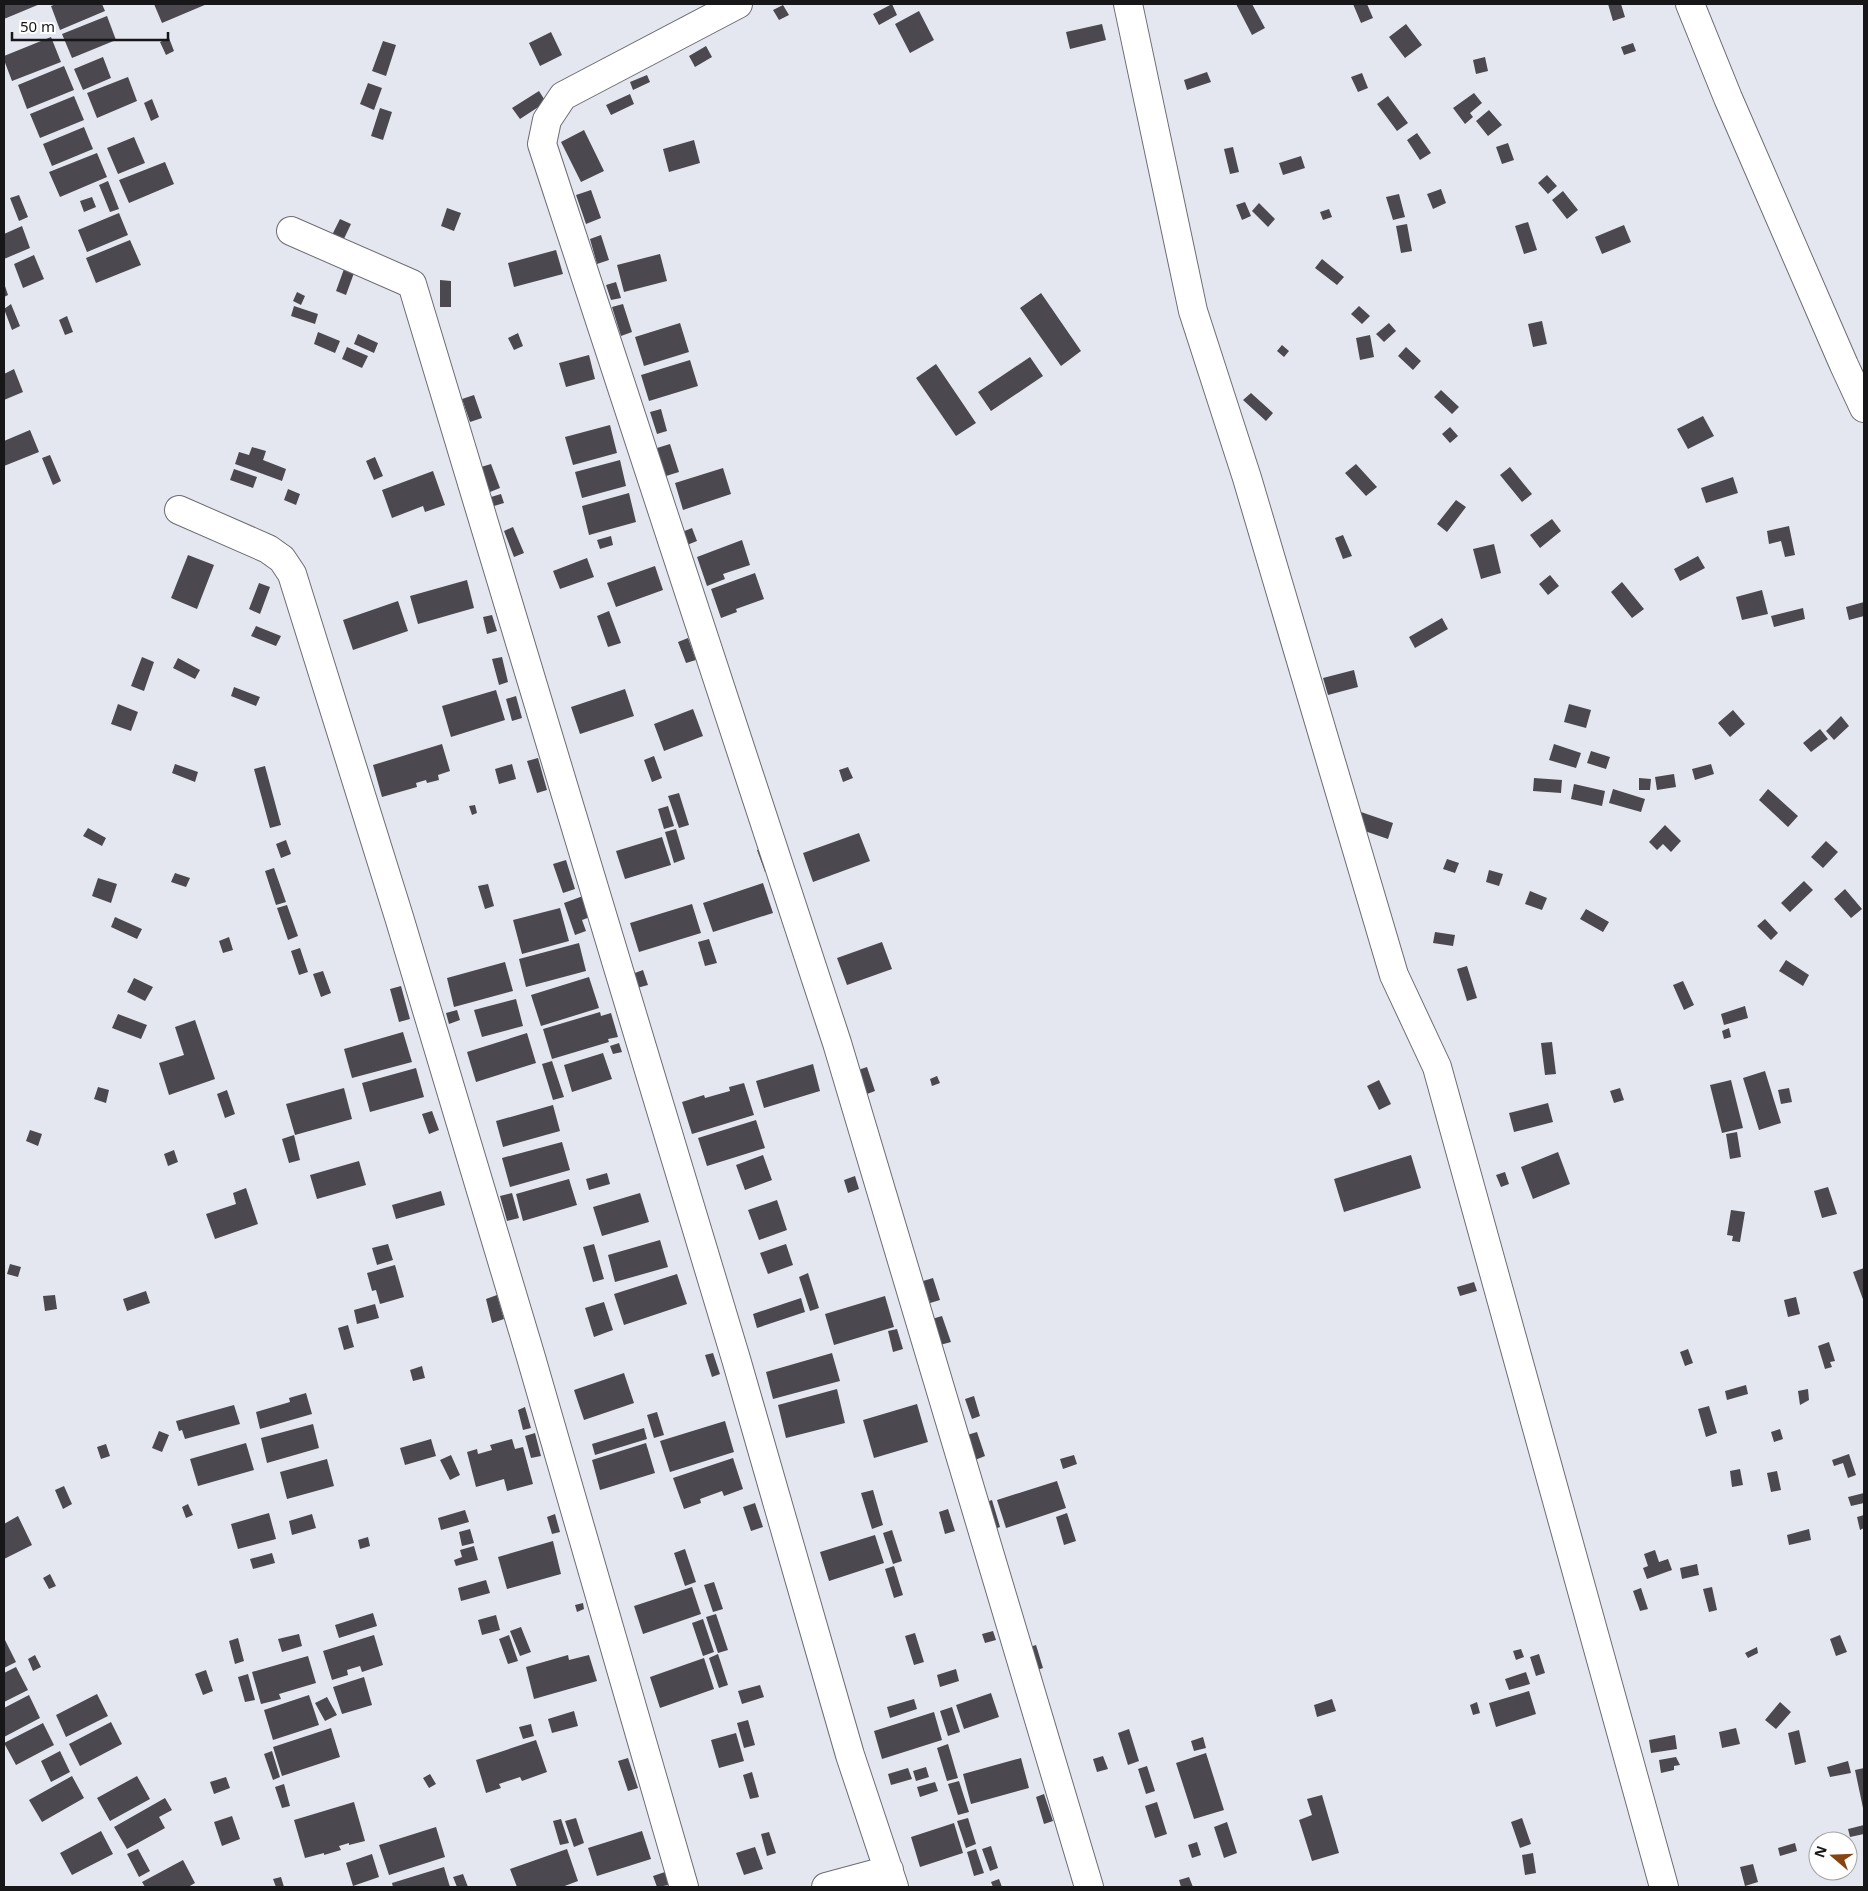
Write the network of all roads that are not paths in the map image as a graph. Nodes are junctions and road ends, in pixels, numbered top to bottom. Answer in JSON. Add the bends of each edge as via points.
{"nodes":[{"id":1,"x":738,"y":4,"type":"edge"},
{"id":2,"x":1128,"y":4,"type":"edge"},
{"id":3,"x":1690,"y":4,"type":"edge"},
{"id":4,"x":291,"y":231,"type":"dead end"},
{"id":5,"x":1864,"y":408,"type":"edge"},
{"id":6,"x":179,"y":510,"type":"dead end"},
{"id":7,"x":891,"y":1879,"type":"edge"},
{"id":8,"x":684,"y":1887,"type":"edge"},
{"id":9,"x":826,"y":1887,"type":"edge"},
{"id":10,"x":1089,"y":1887,"type":"edge"},
{"id":11,"x":1664,"y":1887,"type":"edge"}],
"edges":[{"from":1,"to":10,"type":"street","via":[[563,96],[547,120],[542,144],[837,1043]]},
{"from":2,"to":11,"type":"street","via":[[1193,311],[1247,478],[1394,974],[1437,1067]]},
{"from":3,"to":5,"type":"street","via":[[1731,107]]},
{"from":4,"to":7,"type":"street","via":[[412,284],[736,1360],[850,1756]]},
{"from":6,"to":8,"type":"street","via":[[268,549],[282,558],[292,574],[399,916]]},
{"from":7,"to":9,"type":"street"}]}
